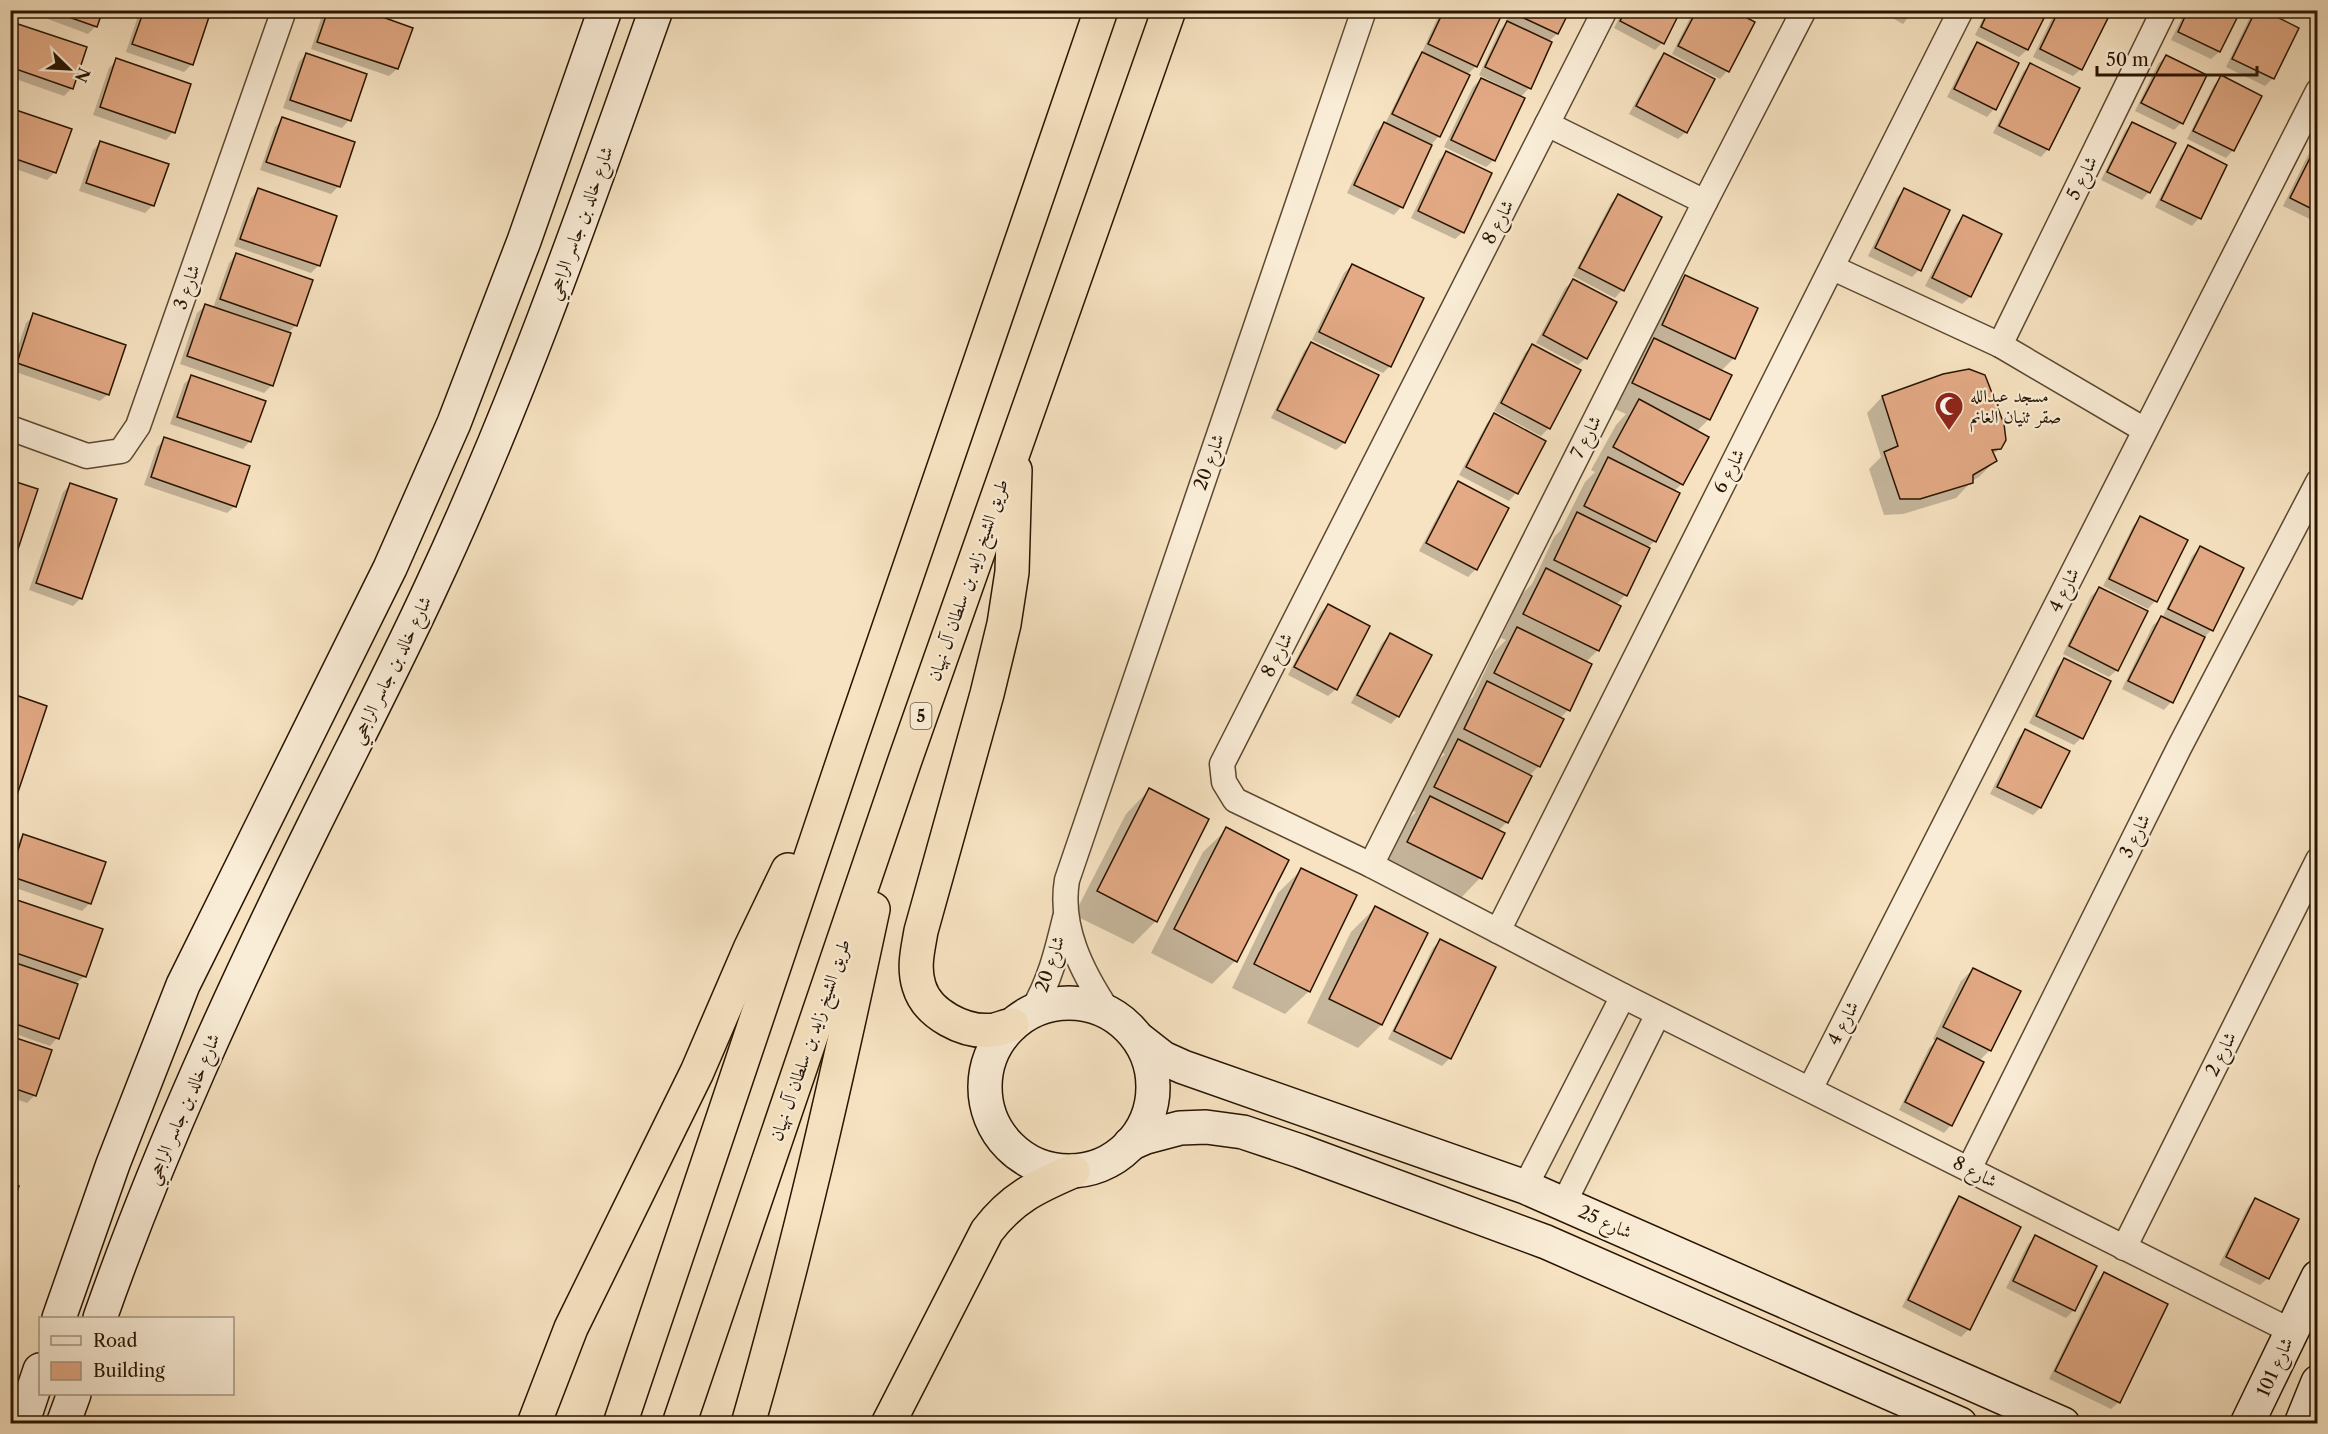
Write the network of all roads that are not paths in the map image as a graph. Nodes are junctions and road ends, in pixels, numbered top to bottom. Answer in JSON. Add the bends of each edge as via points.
{"nodes":[{"id":1,"x":284,"y":10,"type":"edge"},
{"id":2,"x":604,"y":10,"type":"edge"},
{"id":3,"x":656,"y":10,"type":"edge"},
{"id":4,"x":1101,"y":10,"type":"edge"},
{"id":5,"x":1168,"y":10,"type":"edge"},
{"id":6,"x":1364,"y":10,"type":"edge"},
{"id":7,"x":1605,"y":10,"type":"edge"},
{"id":8,"x":1804,"y":10,"type":"edge"},
{"id":9,"x":1961,"y":10,"type":"edge"},
{"id":10,"x":2164,"y":10,"type":"edge"},
{"id":11,"x":2318,"y":91,"type":"edge"},
{"id":12,"x":1548,"y":124,"type":"junction"},
{"id":13,"x":1705,"y":202,"type":"junction"},
{"id":14,"x":1833,"y":268,"type":"junction"},
{"id":15,"x":2000,"y":345,"type":"junction"},
{"id":16,"x":454,"y":423,"type":"junction"},
{"id":17,"x":10,"y":428,"type":"edge"},
{"id":18,"x":2143,"y":429,"type":"junction"},
{"id":19,"x":1014,"y":447,"type":"junction"},
{"id":20,"x":488,"y":463,"type":"junction"},
{"id":21,"x":2318,"y":482,"type":"edge"},
{"id":22,"x":2312,"y":508,"type":"edge"},
{"id":23,"x":390,"y":568,"type":"junction"},
{"id":24,"x":432,"y":586,"type":"junction"},
{"id":25,"x":850,"y":741,"type":"junction"},
{"id":26,"x":905,"y":760,"type":"junction"},
{"id":27,"x":2318,"y":860,"type":"edge"},
{"id":28,"x":1371,"y":865,"type":"junction"},
{"id":29,"x":1065,"y":915,"type":"junction"},
{"id":30,"x":1498,"y":931,"type":"junction"},
{"id":31,"x":1623,"y":996,"type":"junction"},
{"id":32,"x":1108,"y":1011,"type":"junction"},
{"id":33,"x":1658,"y":1014,"type":"junction"},
{"id":34,"x":1022,"y":1018,"type":"junction"},
{"id":35,"x":165,"y":1028,"type":"junction"},
{"id":36,"x":1140,"y":1040,"type":"junction"},
{"id":37,"x":211,"y":1041,"type":"junction"},
{"id":38,"x":1810,"y":1089,"type":"junction"},
{"id":39,"x":1130,"y":1144,"type":"junction"},
{"id":40,"x":1970,"y":1169,"type":"junction"},
{"id":41,"x":1073,"y":1171,"type":"junction"},
{"id":42,"x":1525,"y":1187,"type":"junction"},
{"id":43,"x":1563,"y":1203,"type":"junction"},
{"id":44,"x":2124,"y":1248,"type":"junction"},
{"id":45,"x":2318,"y":1277,"type":"edge"},
{"id":46,"x":59,"y":1317,"type":"edge"},
{"id":47,"x":100,"y":1317,"type":"edge"},
{"id":48,"x":2291,"y":1330,"type":"junction"},
{"id":49,"x":39,"y":1373,"type":"edge"},
{"id":50,"x":2318,"y":1382,"type":"edge"},
{"id":51,"x":74,"y":1395,"type":"edge"},
{"id":52,"x":22,"y":1424,"type":"edge"},
{"id":53,"x":63,"y":1424,"type":"edge"},
{"id":54,"x":534,"y":1424,"type":"edge"},
{"id":55,"x":620,"y":1424,"type":"edge"},
{"id":56,"x":679,"y":1424,"type":"edge"},
{"id":57,"x":748,"y":1424,"type":"edge"},
{"id":58,"x":888,"y":1424,"type":"edge"},
{"id":59,"x":1960,"y":1424,"type":"edge"},
{"id":60,"x":2063,"y":1424,"type":"edge"},
{"id":61,"x":2247,"y":1424,"type":"edge"},
{"id":62,"x":2301,"y":1424,"type":"edge"}],
"edges":[{"from":1,"to":17,"type":"street","name":"شارع 3","via":[[138,426],[121,451],[87,456]]},
{"from":2,"to":16,"type":"street","via":[[524,241]]},
{"from":3,"to":20,"type":"street","name":"شارع خالد بن جاسر الراجحي","via":[[570,255]]},
{"from":4,"to":25,"type":"highway"},
{"from":5,"to":19,"type":"highway","name":"طريق الشيخ زايد بن سلطان آل نهيان","number":"5"},
{"from":6,"to":29,"type":"street","name":"شارع 20","via":[[1083,830],[1067,880]]},
{"from":7,"to":12,"type":"street","name":"شارع 8"},
{"from":8,"to":13,"type":"street","name":"شارع 7"},
{"from":9,"to":14,"type":"street","name":"شارع 6"},
{"from":10,"to":15,"type":"street","name":"شارع 5"},
{"from":11,"to":18,"type":"street","name":"شارع 4"},
{"from":12,"to":13,"type":"street"},
{"from":12,"to":28,"type":"street","name":"شارع 8","via":[[1222,764],[1224,782],[1235,800]]},
{"from":13,"to":28,"type":"street","name":"شارع 7"},
{"from":14,"to":15,"type":"street"},
{"from":14,"to":30,"type":"street","name":"شارع 6"},
{"from":15,"to":18,"type":"street"},
{"from":16,"to":20,"type":"street","via":[[455,461],[463,468],[475,470]]},
{"from":16,"to":23,"type":"street"},
{"from":18,"to":38,"type":"street","name":"شارع 4"},
{"from":19,"to":26,"type":"highway","name":"طريق الشيخ زايد بن سلطان آل نهيان","number":"5"},
{"from":19,"to":34,"type":"highway","via":[[1015,538],[1008,600],[987,694],[921,931],[916,968],[919,987],[928,1005],[949,1019],[977,1029],[994,1030]]},
{"from":20,"to":24,"type":"street","name":"شارع خالد بن جاسر الراجحي"},
{"from":21,"to":22,"type":"street","name":"شارع 3"},
{"from":22,"to":40,"type":"street","name":"شارع 3","via":[[2179,748]]},
{"from":23,"to":24,"type":"street","via":[[413,565]]},
{"from":23,"to":35,"type":"street"},
{"from":24,"to":37,"type":"street","name":"شارع خالد بن جاسر الراجحي"},
{"from":25,"to":54,"type":"highway","via":[[750,949],[697,1072],[571,1328]]},
{"from":25,"to":55,"type":"highway"},
{"from":26,"to":56,"type":"highway","name":"طريق الشيخ زايد بن سلطان آل نهيان","number":"5"},
{"from":26,"to":57,"type":"highway","via":[[843,1050],[778,1319]]},
{"from":27,"to":44,"type":"street","name":"شارع 2"},
{"from":28,"to":30,"type":"street","name":"شارع 8"},
{"from":29,"to":32,"type":"street","name":"شارع 20","via":[[1079,961]]},
{"from":29,"to":34,"type":"street","name":"شارع 20","via":[[1044,991]]},
{"from":30,"to":31,"type":"street","name":"شارع 8"},
{"from":31,"to":33,"type":"street","name":"شارع 8"},
{"from":31,"to":42,"type":"street"},
{"from":32,"to":34,"type":"street","via":[[1094,1005],[1065,1002],[1050,1004]]},
{"from":32,"to":36,"type":"street"},
{"from":33,"to":38,"type":"street","name":"شارع 8"},
{"from":33,"to":43,"type":"street"},
{"from":34,"to":41,"type":"street","via":[[994,1048],[985,1076],[991,1120],[1007,1144],[1024,1158],[1044,1168]]},
{"from":35,"to":37,"type":"street","via":[[186,1014],[197,1017],[206,1024]]},
{"from":35,"to":46,"type":"street"},
{"from":36,"to":39,"type":"street","via":[[1151,1067],[1153,1097],[1144,1125]]},
{"from":36,"to":42,"type":"street","name":"شارع 25","via":[[1163,1058],[1193,1071]]},
{"from":37,"to":47,"type":"street","name":"شارع خالد بن جاسر الراجحي"},
{"from":38,"to":40,"type":"street","name":"شارع 8"},
{"from":39,"to":41,"type":"street","via":[[1102,1165]]},
{"from":39,"to":59,"type":"street","via":[[1180,1128],[1206,1127],[1232,1130],[1300,1151],[1546,1242]]},
{"from":40,"to":44,"type":"street","name":"شارع 8"},
{"from":41,"to":58,"type":"highway","via":[[1014,1201],[987,1231]]},
{"from":42,"to":43,"type":"street","name":"شارع 25"},
{"from":43,"to":60,"type":"street","name":"شارع 25"},
{"from":44,"to":48,"type":"street","name":"شارع 8"},
{"from":45,"to":48,"type":"street","name":"شارع 101"},
{"from":48,"to":61,"type":"street","name":"شارع 101"},
{"from":49,"to":52,"type":"street"},
{"from":50,"to":62,"type":"street"},
{"from":51,"to":53,"type":"street"}]}
